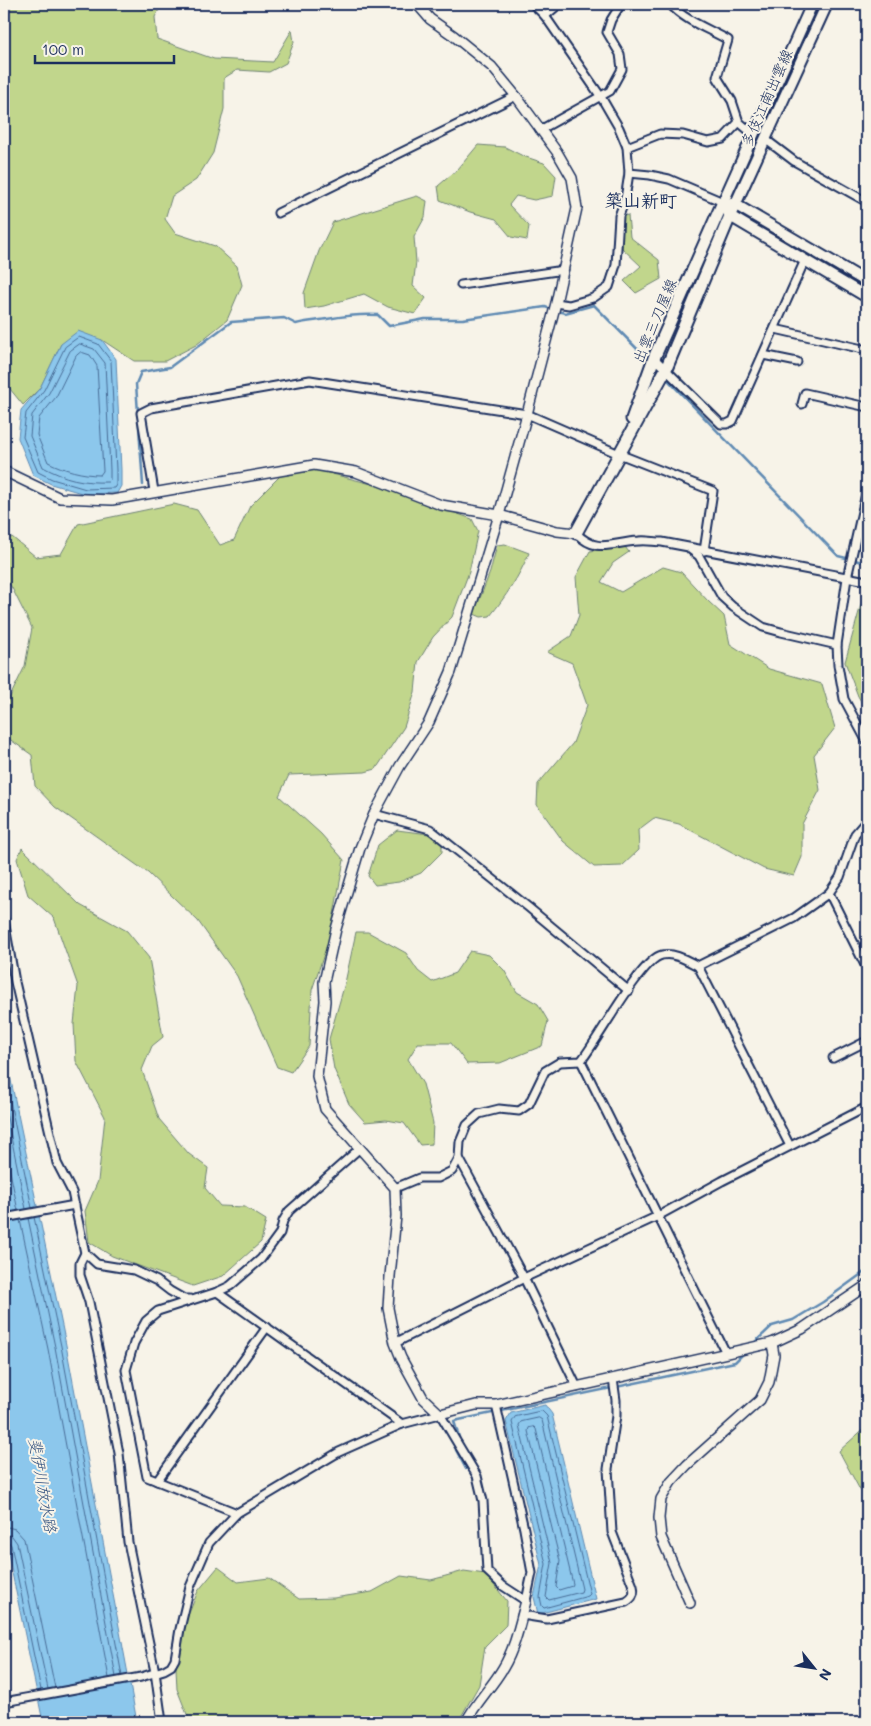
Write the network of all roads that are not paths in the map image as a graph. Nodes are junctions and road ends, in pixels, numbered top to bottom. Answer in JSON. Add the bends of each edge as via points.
{"nodes":[{"id":1,"x":417,"y":4,"type":"edge"},
{"id":2,"x":533,"y":4,"type":"edge"},
{"id":3,"x":559,"y":4,"type":"edge"},
{"id":4,"x":621,"y":4,"type":"edge"},
{"id":5,"x":670,"y":4,"type":"edge"},
{"id":6,"x":812,"y":4,"type":"edge"},
{"id":7,"x":827,"y":4,"type":"edge"},
{"id":8,"x":545,"y":16,"type":"junction"},
{"id":9,"x":516,"y":96,"type":"junction"},
{"id":10,"x":601,"y":97,"type":"junction"},
{"id":11,"x":739,"y":122,"type":"junction"},
{"id":12,"x":540,"y":130,"type":"junction"},
{"id":13,"x":753,"y":134,"type":"junction"},
{"id":14,"x":765,"y":139,"type":"junction"},
{"id":15,"x":627,"y":147,"type":"junction"},
{"id":16,"x":629,"y":173,"type":"junction"},
{"id":17,"x":722,"y":202,"type":"junction"},
{"id":18,"x":867,"y":202,"type":"edge"},
{"id":19,"x":736,"y":205,"type":"junction"},
{"id":20,"x":278,"y":213,"type":"dead end"},
{"id":21,"x":730,"y":216,"type":"junction"},
{"id":22,"x":805,"y":260,"type":"junction"},
{"id":23,"x":564,"y":270,"type":"junction"},
{"id":24,"x":867,"y":282,"type":"edge"},
{"id":25,"x":461,"y":285,"type":"dead end"},
{"id":26,"x":867,"y":297,"type":"edge"},
{"id":27,"x":556,"y":303,"type":"junction"},
{"id":28,"x":775,"y":329,"type":"junction"},
{"id":29,"x":867,"y":350,"type":"edge"},
{"id":30,"x":763,"y":354,"type":"junction"},
{"id":31,"x":654,"y":358,"type":"junction"},
{"id":32,"x":797,"y":362,"type":"dead end"},
{"id":33,"x":666,"y":369,"type":"junction"},
{"id":34,"x":802,"y":404,"type":"dead end"},
{"id":35,"x":867,"y":407,"type":"edge"},
{"id":36,"x":527,"y":414,"type":"junction"},
{"id":37,"x":619,"y":454,"type":"junction"},
{"id":38,"x":4,"y":471,"type":"edge"},
{"id":39,"x":867,"y":489,"type":"edge"},
{"id":40,"x":154,"y":491,"type":"junction"},
{"id":41,"x":499,"y":516,"type":"junction"},
{"id":42,"x":858,"y":532,"type":"junction"},
{"id":43,"x":576,"y":533,"type":"junction"},
{"id":44,"x":867,"y":534,"type":"edge"},
{"id":45,"x":688,"y":548,"type":"junction"},
{"id":46,"x":704,"y":551,"type":"junction"},
{"id":47,"x":847,"y":578,"type":"junction"},
{"id":48,"x":867,"y":582,"type":"edge"},
{"id":49,"x":838,"y":645,"type":"junction"},
{"id":50,"x":867,"y":742,"type":"edge"},
{"id":51,"x":374,"y":814,"type":"junction"},
{"id":52,"x":867,"y":820,"type":"edge"},
{"id":53,"x":829,"y":894,"type":"junction"},
{"id":54,"x":4,"y":920,"type":"edge"},
{"id":55,"x":698,"y":966,"type":"junction"},
{"id":56,"x":867,"y":969,"type":"edge"},
{"id":57,"x":629,"y":991,"type":"junction"},
{"id":58,"x":867,"y":1041,"type":"edge"},
{"id":59,"x":833,"y":1058,"type":"dead end"},
{"id":60,"x":581,"y":1061,"type":"junction"},
{"id":61,"x":867,"y":1107,"type":"edge"},
{"id":62,"x":790,"y":1146,"type":"junction"},
{"id":63,"x":360,"y":1148,"type":"junction"},
{"id":64,"x":459,"y":1158,"type":"junction"},
{"id":65,"x":395,"y":1188,"type":"junction"},
{"id":66,"x":75,"y":1205,"type":"junction"},
{"id":67,"x":658,"y":1216,"type":"junction"},
{"id":68,"x":4,"y":1218,"type":"edge"},
{"id":69,"x":85,"y":1253,"type":"junction"},
{"id":70,"x":524,"y":1278,"type":"junction"},
{"id":71,"x":867,"y":1285,"type":"edge"},
{"id":72,"x":218,"y":1292,"type":"junction"},
{"id":73,"x":198,"y":1298,"type":"junction"},
{"id":74,"x":267,"y":1327,"type":"junction"},
{"id":75,"x":772,"y":1343,"type":"junction"},
{"id":76,"x":395,"y":1344,"type":"junction"},
{"id":77,"x":726,"y":1353,"type":"junction"},
{"id":78,"x":613,"y":1379,"type":"junction"},
{"id":79,"x":577,"y":1387,"type":"junction"},
{"id":80,"x":496,"y":1405,"type":"junction"},
{"id":81,"x":440,"y":1414,"type":"junction"},
{"id":82,"x":402,"y":1424,"type":"junction"},
{"id":83,"x":157,"y":1481,"type":"junction"},
{"id":84,"x":237,"y":1513,"type":"junction"},
{"id":85,"x":526,"y":1601,"type":"junction"},
{"id":86,"x":690,"y":1602,"type":"dead end"},
{"id":87,"x":522,"y":1615,"type":"junction"},
{"id":88,"x":155,"y":1672,"type":"junction"},
{"id":89,"x":4,"y":1702,"type":"edge"},
{"id":90,"x":162,"y":1722,"type":"edge"},
{"id":91,"x":466,"y":1722,"type":"edge"}],
"edges":[{"from":1,"to":9,"type":"street","via":[[492,67]]},
{"from":2,"to":8,"type":"street"},
{"from":3,"to":8,"type":"street"},
{"from":4,"to":10,"type":"street","via":[[607,32],[620,54],[622,69],[610,91]]},
{"from":5,"to":11,"type":"street","via":[[700,26],[728,40],[717,77],[732,101]]},
{"from":6,"to":13,"type":"main road","name":"多伎江南出雲線"},
{"from":7,"to":14,"type":"main road","name":"多伎江南出雲線"},
{"from":8,"to":10,"type":"street"},
{"from":9,"to":12,"type":"street"},
{"from":9,"to":20,"type":"street"},
{"from":10,"to":12,"type":"street"},
{"from":10,"to":15,"type":"street"},
{"from":11,"to":13,"type":"street"},
{"from":11,"to":15,"type":"street","via":[[723,139],[708,142],[683,135],[660,134]]},
{"from":12,"to":23,"type":"street","via":[[572,178],[576,201]]},
{"from":13,"to":17,"type":"main road","name":"多伎江南出雲線"},
{"from":14,"to":18,"type":"street","via":[[794,161]]},
{"from":14,"to":19,"type":"main road","name":"多伎江南出雲線"},
{"from":15,"to":16,"type":"street"},
{"from":16,"to":17,"type":"street","via":[[668,179]]},
{"from":16,"to":27,"type":"street","via":[[619,216],[616,266],[609,287],[593,298],[569,306]]},
{"from":17,"to":19,"type":"main road"},
{"from":17,"to":21,"type":"main road"},
{"from":17,"to":31,"type":"main road","name":"出雲三刀屋線"},
{"from":19,"to":21,"type":"main road","name":"多伎江南出雲線"},
{"from":19,"to":24,"type":"main road"},
{"from":21,"to":22,"type":"main road"},
{"from":21,"to":33,"type":"main road","name":"出雲三刀屋線"},
{"from":22,"to":26,"type":"main road"},
{"from":22,"to":28,"type":"street"},
{"from":23,"to":25,"type":"street"},
{"from":23,"to":27,"type":"street"},
{"from":27,"to":36,"type":"street"},
{"from":28,"to":29,"type":"street"},
{"from":28,"to":30,"type":"street"},
{"from":30,"to":32,"type":"street"},
{"from":30,"to":33,"type":"street","via":[[733,421],[727,424],[721,424]]},
{"from":31,"to":33,"type":"street"},
{"from":31,"to":37,"type":"main road","name":"出雲三刀屋線"},
{"from":33,"to":37,"type":"main road","name":"出雲三刀屋線"},
{"from":34,"to":35,"type":"street","via":[[805,393]]},
{"from":36,"to":37,"type":"street"},
{"from":36,"to":40,"type":"street","via":[[310,380],[151,408],[141,413]]},
{"from":36,"to":41,"type":"street"},
{"from":37,"to":43,"type":"main road","name":"出雲三刀屋線"},
{"from":37,"to":46,"type":"street","via":[[713,491]]},
{"from":38,"to":40,"type":"street","via":[[60,498],[112,500]]},
{"from":39,"to":42,"type":"street"},
{"from":40,"to":41,"type":"street","via":[[314,465],[356,472],[441,505]]},
{"from":41,"to":43,"type":"street"},
{"from":41,"to":51,"type":"street","via":[[447,680],[429,722]]},
{"from":42,"to":44,"type":"street"},
{"from":42,"to":47,"type":"street"},
{"from":43,"to":45,"type":"street","via":[[584,541],[597,546],[639,541]]},
{"from":45,"to":46,"type":"street"},
{"from":45,"to":49,"type":"street","via":[[699,556],[722,597],[733,607],[763,626]]},
{"from":46,"to":47,"type":"street"},
{"from":47,"to":48,"type":"street"},
{"from":47,"to":49,"type":"street"},
{"from":49,"to":50,"type":"street","via":[[844,698]]},
{"from":51,"to":57,"type":"street","via":[[430,829]]},
{"from":51,"to":63,"type":"street","via":[[336,929],[324,982],[317,1076],[325,1109]]},
{"from":52,"to":53,"type":"street","via":[[855,834],[840,877]]},
{"from":53,"to":55,"type":"street","via":[[794,918]]},
{"from":53,"to":56,"type":"street"},
{"from":54,"to":66,"type":"street","via":[[57,1163]]},
{"from":55,"to":57,"type":"street","via":[[672,955],[660,955],[645,968]]},
{"from":55,"to":62,"type":"street"},
{"from":57,"to":60,"type":"street"},
{"from":58,"to":59,"type":"street"},
{"from":60,"to":64,"type":"street","via":[[560,1062],[545,1071],[529,1104],[519,1111],[499,1109],[479,1114],[468,1125],[460,1142]]},
{"from":60,"to":67,"type":"street"},
{"from":61,"to":62,"type":"street"},
{"from":62,"to":67,"type":"street"},
{"from":63,"to":65,"type":"street"},
{"from":63,"to":72,"type":"street","via":[[289,1211],[280,1233],[261,1259],[230,1286]]},
{"from":64,"to":65,"type":"street","via":[[452,1171],[438,1178],[419,1178]]},
{"from":64,"to":70,"type":"street"},
{"from":65,"to":76,"type":"street","via":[[396,1216],[388,1308]]},
{"from":66,"to":68,"type":"street"},
{"from":66,"to":69,"type":"street"},
{"from":67,"to":70,"type":"street"},
{"from":67,"to":77,"type":"street"},
{"from":69,"to":73,"type":"street","via":[[97,1264],[134,1270],[158,1281],[184,1299]]},
{"from":69,"to":88,"type":"street","via":[[80,1263],[80,1275],[89,1302],[119,1453],[128,1542]]},
{"from":70,"to":76,"type":"street"},
{"from":70,"to":79,"type":"street"},
{"from":71,"to":75,"type":"street","via":[[802,1329]]},
{"from":72,"to":73,"type":"street"},
{"from":72,"to":74,"type":"street"},
{"from":73,"to":83,"type":"street","via":[[158,1312],[146,1321],[134,1342],[126,1370],[147,1477]]},
{"from":74,"to":82,"type":"street"},
{"from":74,"to":83,"type":"street"},
{"from":75,"to":77,"type":"street"},
{"from":75,"to":86,"type":"street","via":[[774,1355],[769,1382],[760,1400],[687,1465],[660,1499],[660,1537]]},
{"from":76,"to":81,"type":"street","via":[[423,1398]]},
{"from":77,"to":78,"type":"street"},
{"from":78,"to":79,"type":"street"},
{"from":78,"to":87,"type":"street","via":[[616,1416],[608,1469],[612,1532],[633,1586],[633,1596],[626,1602],[547,1619]]},
{"from":79,"to":80,"type":"street"},
{"from":80,"to":81,"type":"street","via":[[476,1405]]},
{"from":80,"to":85,"type":"street","via":[[532,1572]]},
{"from":81,"to":82,"type":"street"},
{"from":81,"to":85,"type":"street","via":[[477,1476],[483,1501],[487,1571]]},
{"from":82,"to":84,"type":"street","via":[[339,1452]]},
{"from":83,"to":84,"type":"street"},
{"from":84,"to":88,"type":"street","via":[[209,1543],[190,1587],[175,1659],[171,1666]]},
{"from":85,"to":87,"type":"street"},
{"from":87,"to":91,"type":"street","via":[[505,1666]]},
{"from":88,"to":89,"type":"street"},
{"from":88,"to":90,"type":"street"}]}
